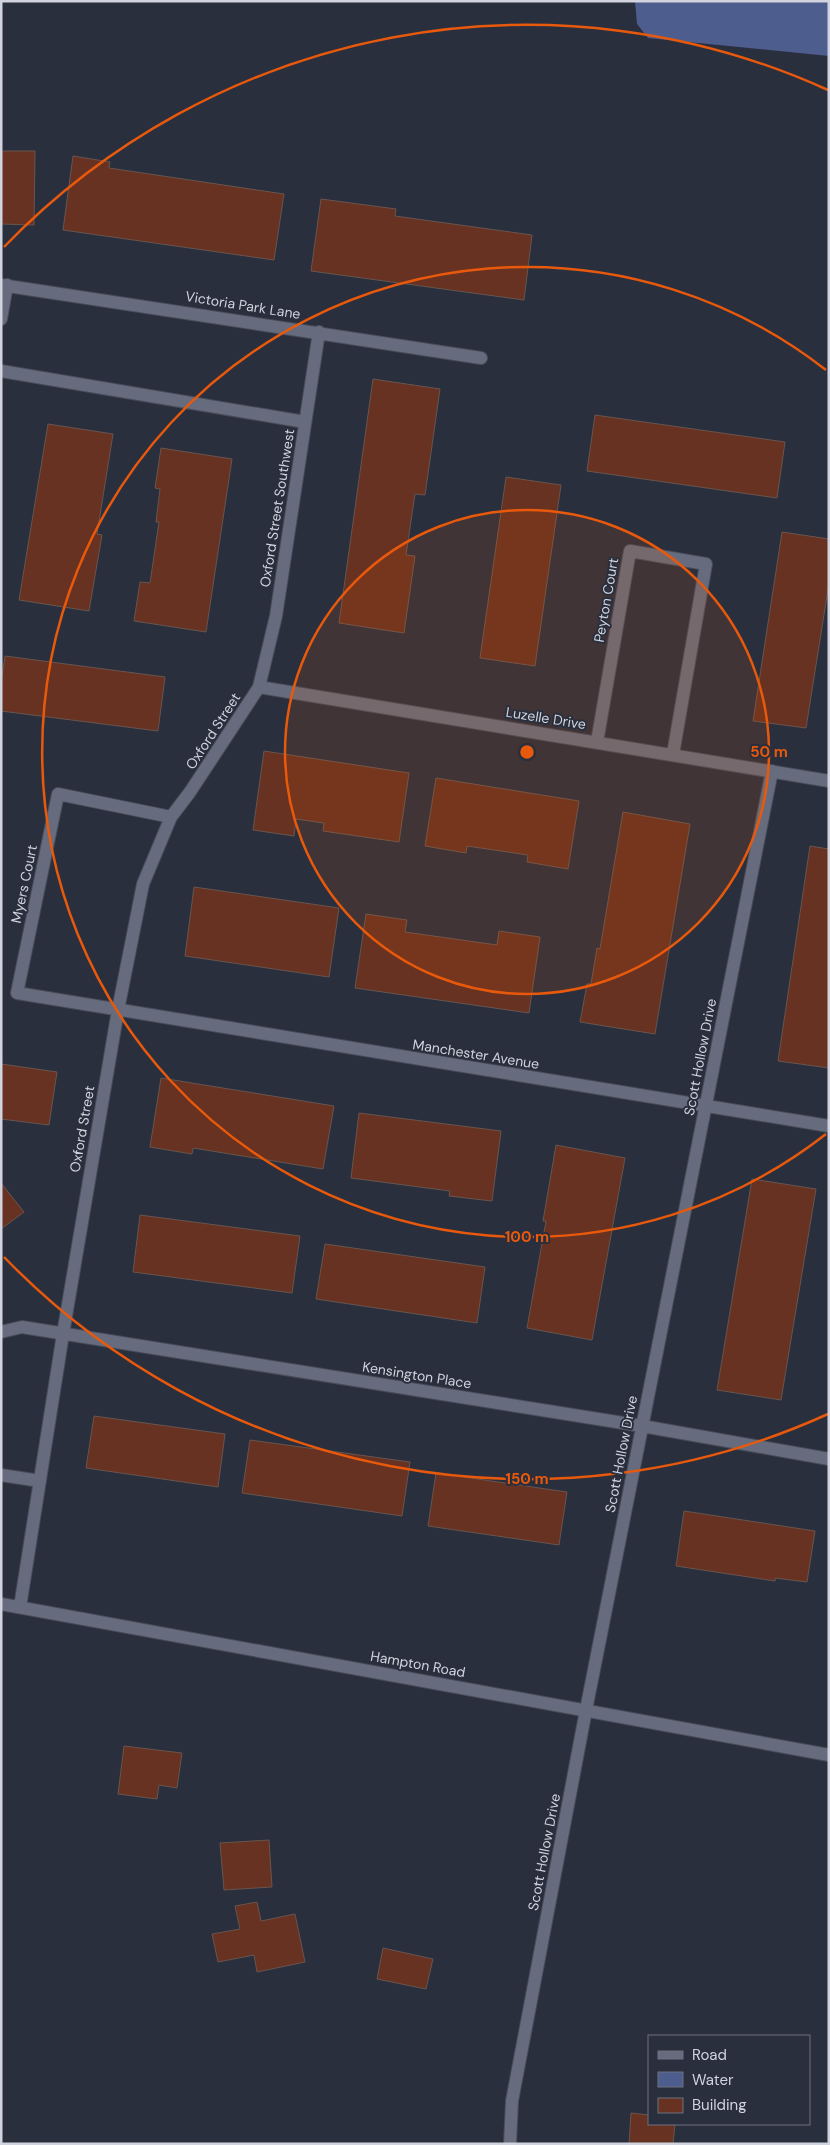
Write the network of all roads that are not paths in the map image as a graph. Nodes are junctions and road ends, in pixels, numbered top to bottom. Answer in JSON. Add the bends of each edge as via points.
{"nodes":[{"id":1,"x":4,"y":285,"type":"edge"},
{"id":2,"x":1,"y":319,"type":"edge"},
{"id":3,"x":319,"y":332,"type":"junction"},
{"id":4,"x":481,"y":358,"type":"dead end"},
{"id":5,"x":1,"y":371,"type":"edge"},
{"id":6,"x":305,"y":422,"type":"junction"},
{"id":7,"x":259,"y":687,"type":"junction"},
{"id":8,"x":597,"y":742,"type":"junction"},
{"id":9,"x":673,"y":754,"type":"junction"},
{"id":10,"x":772,"y":771,"type":"junction"},
{"id":11,"x":829,"y":781,"type":"edge"},
{"id":12,"x":171,"y":817,"type":"junction"},
{"id":13,"x":118,"y":1010,"type":"junction"},
{"id":14,"x":705,"y":1107,"type":"junction"},
{"id":15,"x":829,"y":1126,"type":"edge"},
{"id":16,"x":1,"y":1332,"type":"edge"},
{"id":17,"x":63,"y":1334,"type":"junction"},
{"id":18,"x":642,"y":1426,"type":"junction"},
{"id":19,"x":829,"y":1459,"type":"edge"},
{"id":20,"x":1,"y":1475,"type":"edge"},
{"id":21,"x":40,"y":1481,"type":"junction"},
{"id":22,"x":1,"y":1604,"type":"edge"},
{"id":23,"x":20,"y":1608,"type":"junction"},
{"id":24,"x":586,"y":1710,"type":"junction"},
{"id":25,"x":829,"y":1754,"type":"edge"},
{"id":26,"x":510,"y":2144,"type":"edge"}],
"edges":[{"from":1,"to":2,"type":"street"},
{"from":1,"to":3,"type":"street","name":"Victoria Park Lane"},
{"from":3,"to":4,"type":"street","name":"Victoria Park Lane"},
{"from":3,"to":6,"type":"street","name":"Oxford Street Southwest"},
{"from":5,"to":6,"type":"street"},
{"from":6,"to":7,"type":"street","name":"Oxford Street Southwest","via":[[276,616]]},
{"from":7,"to":8,"type":"street","name":"Luzelle Drive"},
{"from":7,"to":12,"type":"street","name":"Oxford Street"},
{"from":8,"to":9,"type":"street","name":"Luzelle Drive"},
{"from":8,"to":9,"type":"street","name":"Peyton Court","via":[[630,551],[706,564]]},
{"from":9,"to":10,"type":"street","name":"Luzelle Drive"},
{"from":10,"to":11,"type":"street","name":"Luzelle Drive"},
{"from":10,"to":14,"type":"street","name":"Scott Hollow Drive"},
{"from":12,"to":13,"type":"street","name":"Oxford Street","via":[[143,884]]},
{"from":12,"to":13,"type":"street","name":"Myers Court","via":[[58,794],[17,993]]},
{"from":13,"to":14,"type":"street","name":"Manchester Avenue"},
{"from":13,"to":17,"type":"street","name":"Oxford Street"},
{"from":14,"to":15,"type":"street","name":"Manchester Avenue"},
{"from":14,"to":18,"type":"street","name":"Scott Hollow Drive"},
{"from":16,"to":17,"type":"street","name":"Kensington Place","via":[[22,1327]]},
{"from":17,"to":18,"type":"street","name":"Kensington Place"},
{"from":17,"to":21,"type":"street","name":"Oxford Street"},
{"from":18,"to":19,"type":"street","name":"Kensington Place"},
{"from":18,"to":24,"type":"street","name":"Scott Hollow Drive"},
{"from":20,"to":21,"type":"street"},
{"from":21,"to":23,"type":"street","name":"Oxford Street"},
{"from":22,"to":23,"type":"street","name":"Hampton Road"},
{"from":23,"to":24,"type":"street","name":"Hampton Road"},
{"from":24,"to":25,"type":"street","name":"Hampton Road"},
{"from":24,"to":26,"type":"street","name":"Scott Hollow Drive","via":[[512,2101]]}]}
